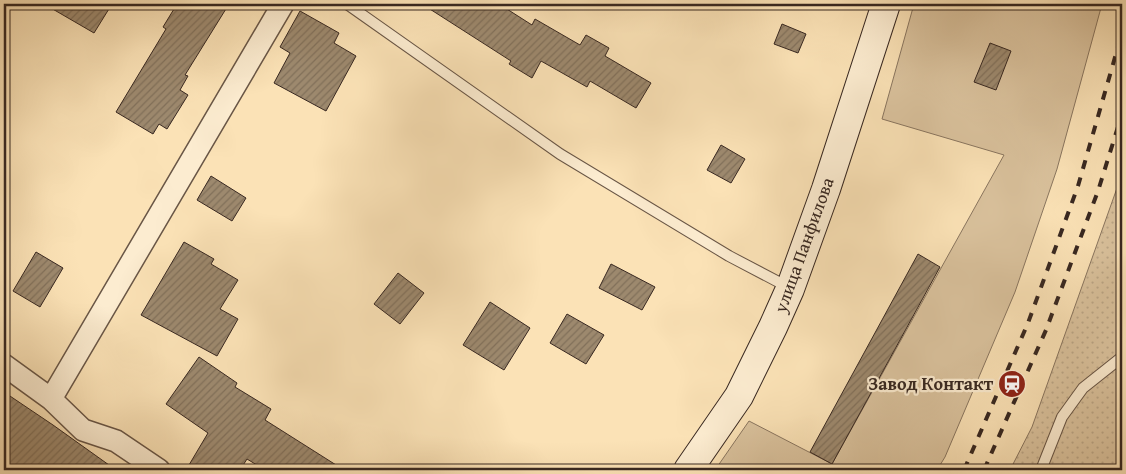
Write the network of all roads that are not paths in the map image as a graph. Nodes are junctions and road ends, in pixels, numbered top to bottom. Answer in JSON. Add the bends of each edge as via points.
{"nodes":[{"id":1,"x":283,"y":4,"type":"edge"},
{"id":2,"x":347,"y":4,"type":"edge"},
{"id":3,"x":886,"y":4,"type":"edge"},
{"id":4,"x":790,"y":288,"type":"junction"},
{"id":5,"x":1122,"y":357,"type":"edge"},
{"id":6,"x":4,"y":365,"type":"edge"},
{"id":7,"x":51,"y":399,"type":"junction"},
{"id":8,"x":159,"y":470,"type":"edge"},
{"id":9,"x":688,"y":470,"type":"edge"},
{"id":10,"x":1041,"y":470,"type":"edge"}],
"edges":[{"from":1,"to":7,"type":"street"},
{"from":2,"to":4,"type":"lane","via":[[560,154],[729,256]]},
{"from":3,"to":4,"type":"main road","name":"улица Панфилова","via":[[826,190]]},
{"from":4,"to":9,"type":"main road","name":"улица Панфилова","via":[[739,396]]},
{"from":5,"to":10,"type":"lane","via":[[1083,388],[1062,417]]},
{"from":6,"to":7,"type":"street"},
{"from":7,"to":8,"type":"street","via":[[83,430],[116,441]]}]}
